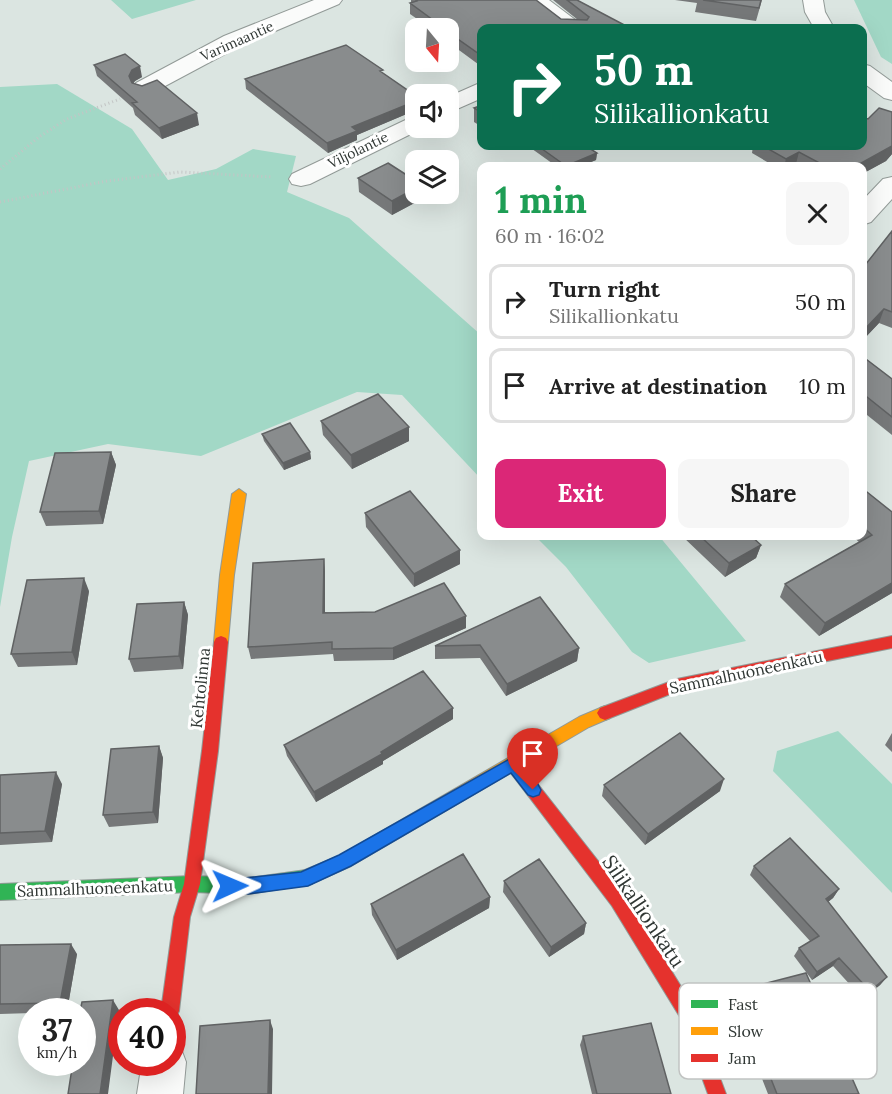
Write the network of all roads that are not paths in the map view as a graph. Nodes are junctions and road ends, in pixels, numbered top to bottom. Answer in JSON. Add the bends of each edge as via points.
{"nodes":[{"id":1,"x":332,"y":0,"type":"edge"},
{"id":2,"x":536,"y":0,"type":"edge"},
{"id":3,"x":813,"y":0,"type":"edge"},
{"id":4,"x":569,"y":24,"type":"edge"},
{"id":5,"x":822,"y":24,"type":"edge"},
{"id":6,"x":867,"y":75,"type":"edge"},
{"id":7,"x":144,"y":88,"type":"edge"},
{"id":8,"x":477,"y":92,"type":"edge"},
{"id":9,"x":892,"y":93,"type":"edge"},
{"id":10,"x":459,"y":100,"type":"edge"},
{"id":11,"x":405,"y":127,"type":"edge"},
{"id":12,"x":301,"y":178,"type":"road end"},
{"id":13,"x":892,"y":183,"type":"edge"},
{"id":14,"x":867,"y":211,"type":"edge"},
{"id":15,"x":239,"y":494,"type":"dead end"},
{"id":16,"x":892,"y":642,"type":"edge"},
{"id":17,"x":513,"y":764,"type":"junction"},
{"id":18,"x":192,"y":884,"type":"junction"},
{"id":19,"x":0,"y":892,"type":"edge"},
{"id":20,"x":172,"y":998,"type":"edge"},
{"id":21,"x":679,"y":999,"type":"edge"},
{"id":22,"x":162,"y":1076,"type":"edge"},
{"id":23,"x":712,"y":1079,"type":"edge"},
{"id":24,"x":160,"y":1094,"type":"edge"},
{"id":25,"x":717,"y":1094,"type":"edge"}],
"edges":[{"from":1,"to":7,"type":"street","name":"Varimaantie","via":[[232,41]]},
{"from":2,"to":4,"type":"street"},
{"from":3,"to":5,"type":"street"},
{"from":6,"to":9,"type":"street"},
{"from":8,"to":10,"type":"street"},
{"from":11,"to":12,"type":"street","name":"Viljolantie"},
{"from":13,"to":14,"type":"street"},
{"from":15,"to":18,"type":"street","name":"Kehtolinna"},
{"from":16,"to":17,"type":"street","name":"Sammalhuoneenkatu","via":[[677,685],[584,722]]},
{"from":17,"to":18,"type":"street","name":"Sammalhuoneenkatu","via":[[345,861],[302,880],[248,886]]},
{"from":17,"to":21,"type":"street","name":"Silikallionkatu","via":[[618,900]]},
{"from":18,"to":19,"type":"street","name":"Sammalhuoneenkatu"},
{"from":18,"to":20,"type":"street","name":"Kehtolinna","via":[[182,917]]},
{"from":22,"to":24,"type":"street"},
{"from":23,"to":25,"type":"street","name":"Silikallionkatu"}]}
